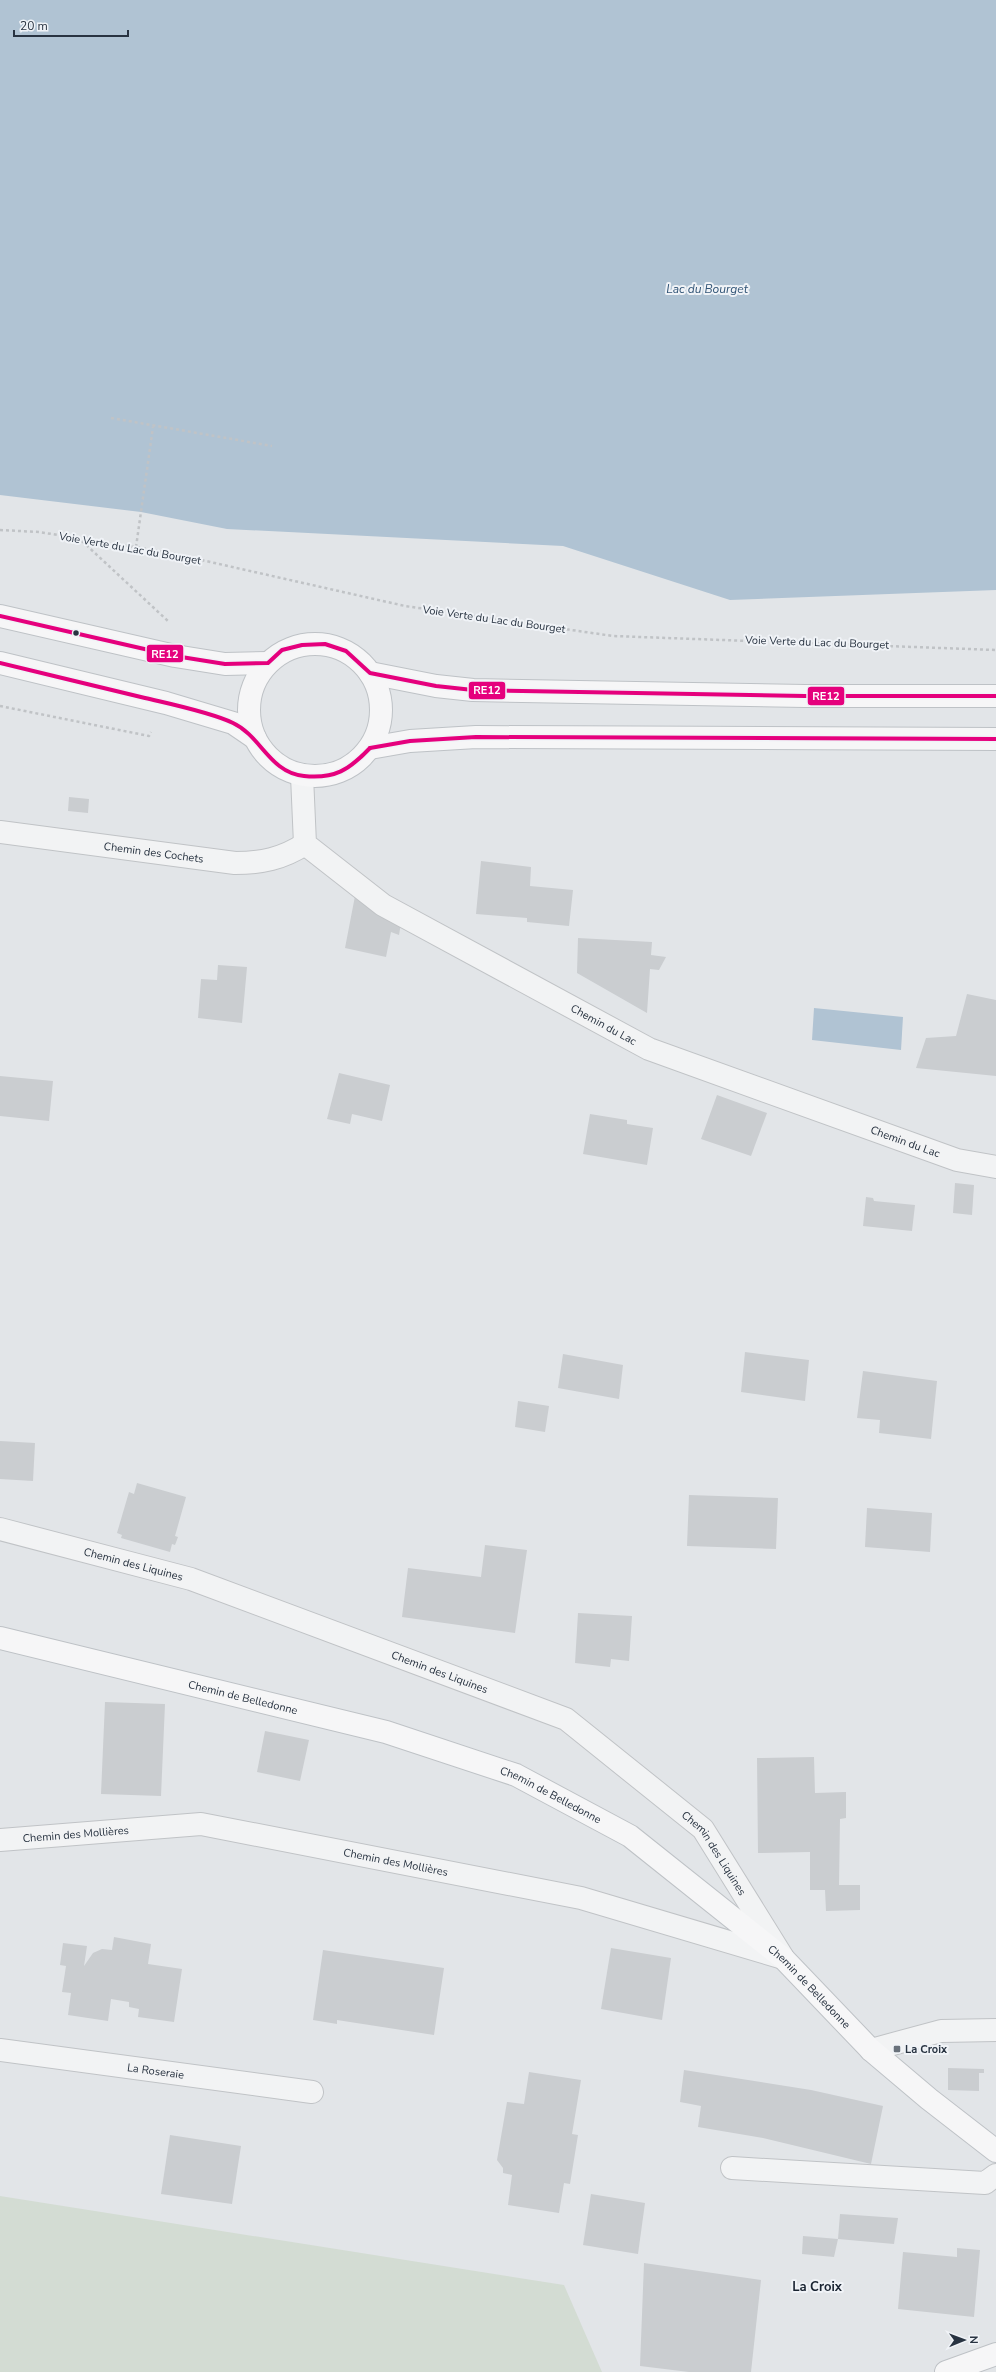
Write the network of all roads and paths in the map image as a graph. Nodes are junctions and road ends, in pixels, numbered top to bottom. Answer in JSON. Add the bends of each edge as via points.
{"nodes":[{"id":1,"x":111,"y":418,"type":"dead end"},
{"id":2,"x":153,"y":427,"type":"junction"},
{"id":3,"x":272,"y":446,"type":"dead end"},
{"id":4,"x":0,"y":530,"type":"edge"},
{"id":5,"x":82,"y":540,"type":"junction"},
{"id":6,"x":136,"y":547,"type":"junction"},
{"id":7,"x":0,"y":616,"type":"edge"},
{"id":8,"x":996,"y":650,"type":"edge"},
{"id":9,"x":175,"y":656,"type":"junction"},
{"id":10,"x":0,"y":663,"type":"edge"},
{"id":11,"x":268,"y":663,"type":"junction"},
{"id":12,"x":370,"y":673,"type":"junction"},
{"id":13,"x":996,"y":696,"type":"edge"},
{"id":14,"x":166,"y":703,"type":"junction"},
{"id":15,"x":0,"y":706,"type":"edge"},
{"id":16,"x":255,"y":738,"type":"junction"},
{"id":17,"x":996,"y":740,"type":"edge"},
{"id":18,"x":370,"y":748,"type":"junction"},
{"id":19,"x":302,"y":776,"type":"junction"},
{"id":20,"x":0,"y":832,"type":"edge"},
{"id":21,"x":305,"y":844,"type":"junction"},
{"id":22,"x":996,"y":1167,"type":"edge"},
{"id":23,"x":0,"y":1529,"type":"edge"},
{"id":24,"x":0,"y":1638,"type":"edge"},
{"id":25,"x":0,"y":1840,"type":"edge"},
{"id":26,"x":783,"y":1958,"type":"junction"},
{"id":27,"x":996,"y":2030,"type":"edge"},
{"id":28,"x":0,"y":2050,"type":"edge"},
{"id":29,"x":870,"y":2050,"type":"junction"},
{"id":30,"x":312,"y":2092,"type":"dead end"},
{"id":31,"x":996,"y":2151,"type":"edge"},
{"id":32,"x":732,"y":2168,"type":"dead end"},
{"id":33,"x":996,"y":2175,"type":"edge"},
{"id":34,"x":996,"y":2354,"type":"edge"},
{"id":35,"x":946,"y":2372,"type":"edge"}],
"edges":[{"from":1,"to":2,"type":"path"},
{"from":2,"to":3,"type":"path"},
{"from":2,"to":6,"type":"path"},
{"from":4,"to":5,"type":"path","name":"Voie Verte du Lac du Bourget","via":[[39,532]]},
{"from":5,"to":6,"type":"path","name":"Voie Verte du Lac du Bourget"},
{"from":5,"to":9,"type":"path","via":[[169,619]]},
{"from":6,"to":8,"type":"path","name":"Voie Verte du Lac du Bourget","via":[[406,606],[613,636]]},
{"from":7,"to":9,"type":"main road"},
{"from":9,"to":11,"type":"main road","via":[[225,664]]},
{"from":10,"to":14,"type":"main road"},
{"from":11,"to":12,"type":"main road","via":[[282,650],[302,645],[325,644],[346,652]]},
{"from":11,"to":16,"type":"main road","via":[[255,682],[248,716]]},
{"from":12,"to":13,"type":"main road","via":[[436,686],[473,690],[805,696]]},
{"from":12,"to":18,"type":"main road","via":[[378,687],[382,709],[380,727]]},
{"from":14,"to":15,"type":"path","via":[[149,736]]},
{"from":14,"to":16,"type":"main road","via":[[233,722]]},
{"from":16,"to":19,"type":"main road","via":[[266,755],[281,768]]},
{"from":17,"to":18,"type":"main road","via":[[476,737],[410,741]]},
{"from":18,"to":19,"type":"main road","via":[[352,767],[325,777]]},
{"from":19,"to":21,"type":"street"},
{"from":20,"to":21,"type":"street","name":"Chemin des Cochets","via":[[235,863],[271,860],[289,854]]},
{"from":21,"to":22,"type":"street","name":"Chemin du Lac","via":[[383,905],[649,1049],[957,1160]]},
{"from":23,"to":26,"type":"street","name":"Chemin des Liquines","via":[[191,1579],[566,1720],[703,1829]]},
{"from":24,"to":26,"type":"main road","name":"Chemin de Belledonne","via":[[386,1732],[516,1775],[630,1836]]},
{"from":25,"to":26,"type":"street","name":"Chemin des Mollières","via":[[201,1824],[581,1898]]},
{"from":26,"to":29,"type":"main road","name":"Chemin de Belledonne"},
{"from":27,"to":29,"type":"street","via":[[941,2031]]},
{"from":28,"to":30,"type":"street","name":"La Roseraie"},
{"from":29,"to":31,"type":"main road","name":"Chemin de Belledonne"},
{"from":32,"to":33,"type":"street","via":[[985,2183]]},
{"from":34,"to":35,"type":"main road"}]}
